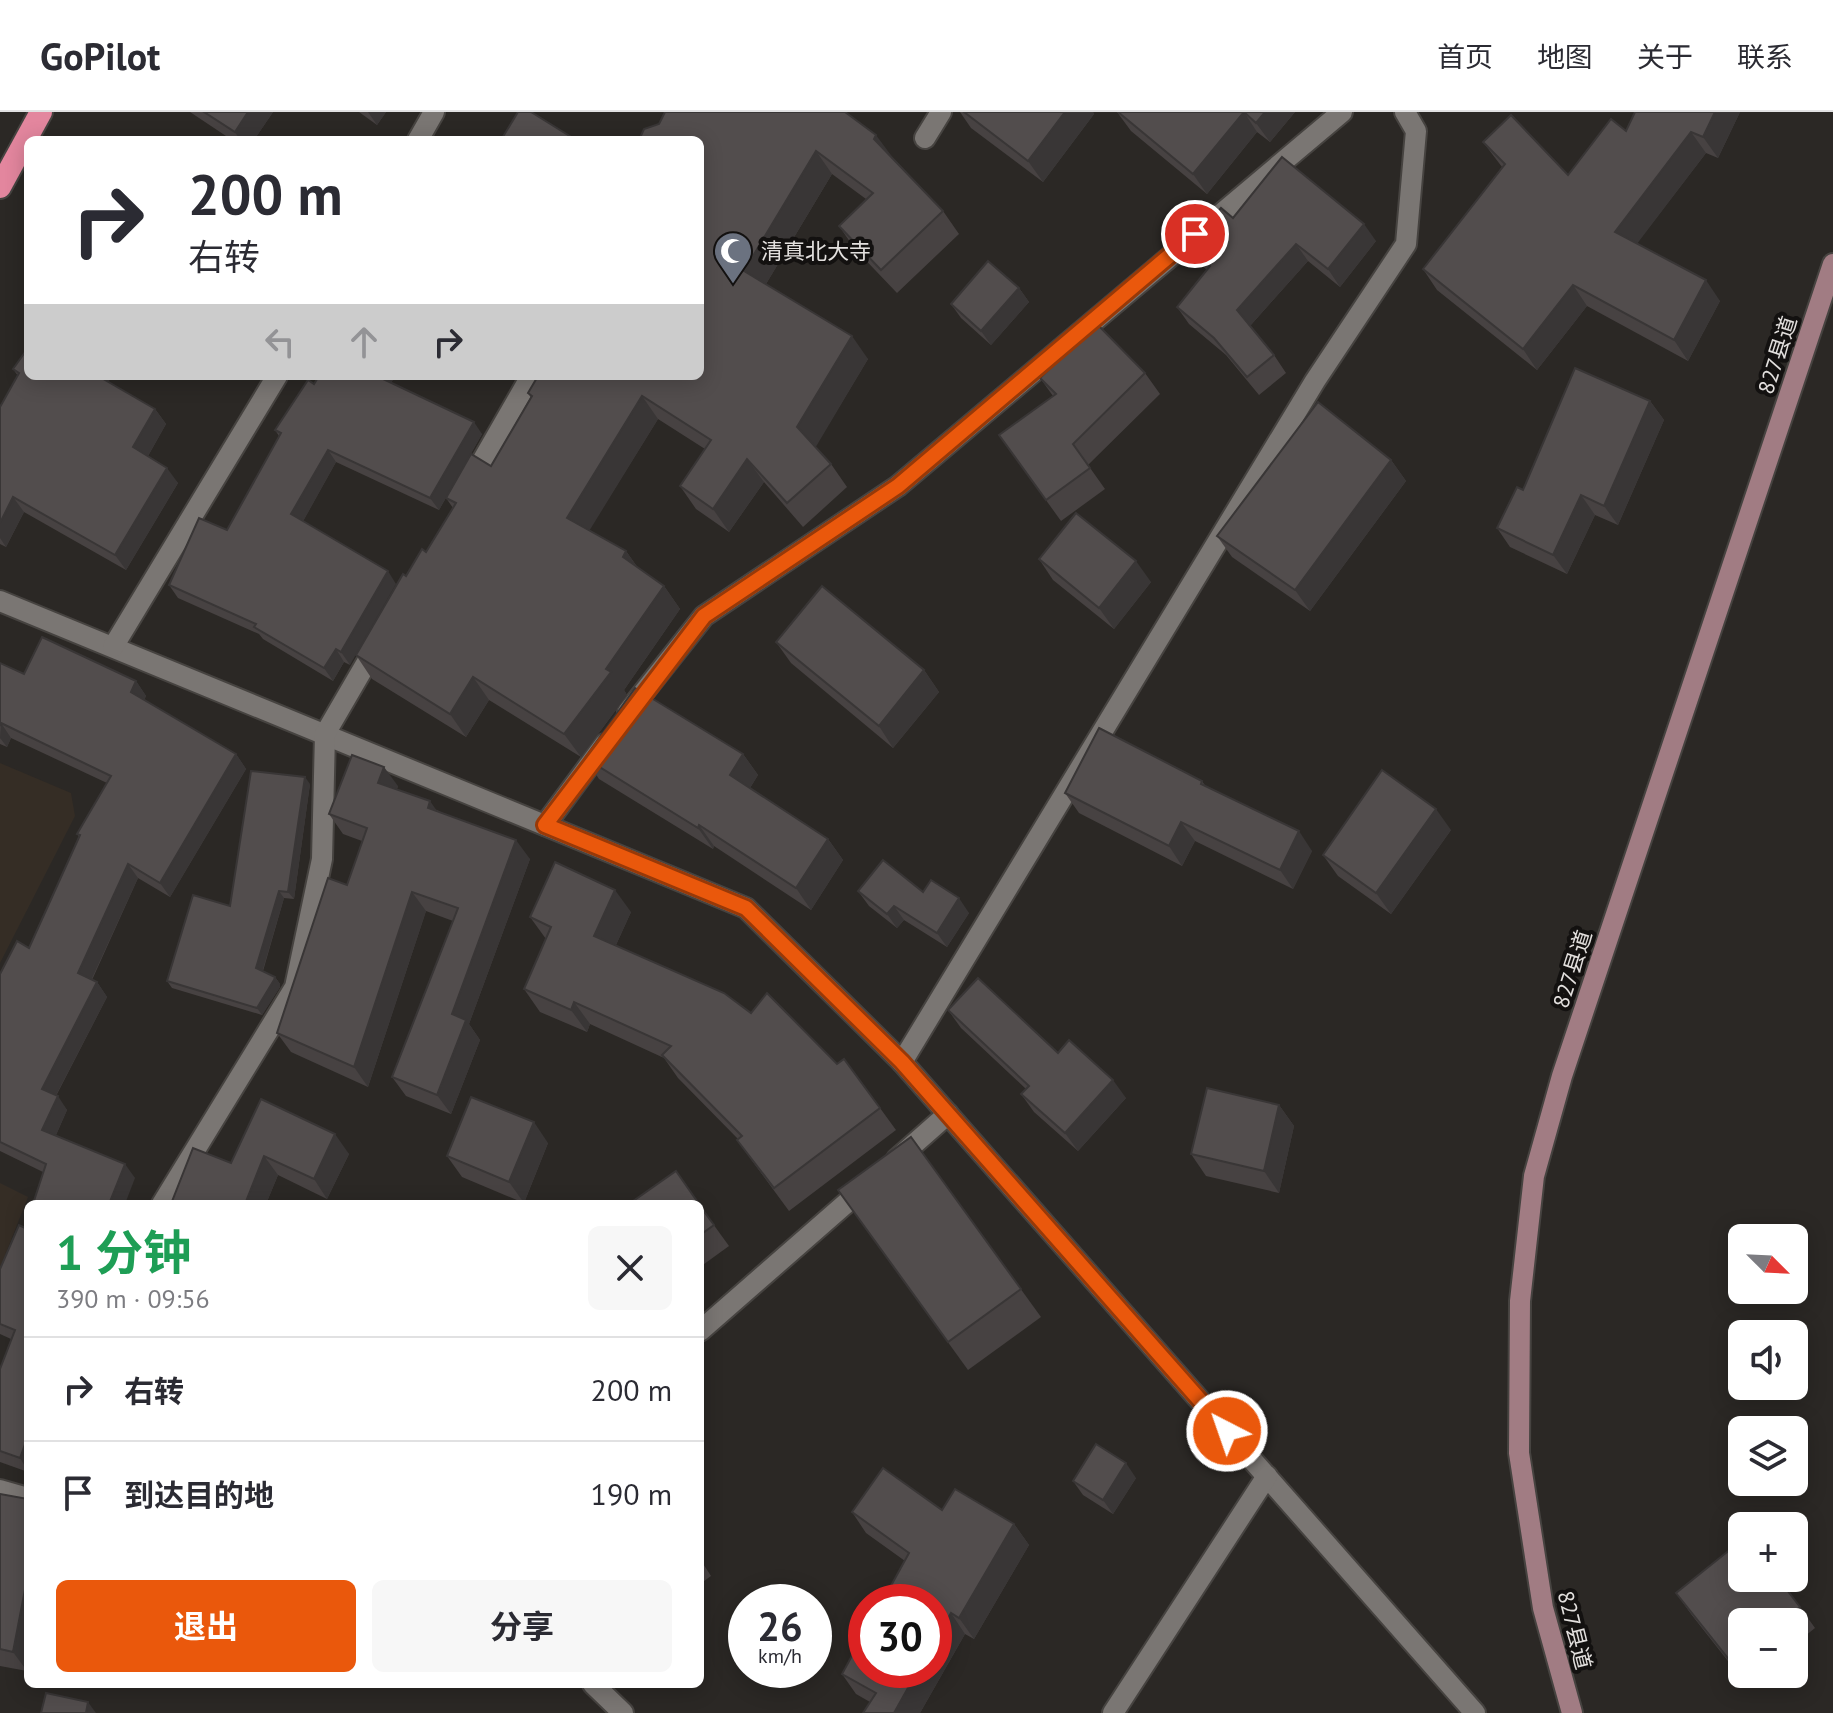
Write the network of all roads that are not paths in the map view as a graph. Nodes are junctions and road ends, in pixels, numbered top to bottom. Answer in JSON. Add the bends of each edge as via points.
{"nodes":[{"id":1,"x":41,"y":112,"type":"edge"},
{"id":2,"x":434,"y":112,"type":"edge"},
{"id":3,"x":941,"y":112,"type":"edge"},
{"id":4,"x":1342,"y":112,"type":"edge"},
{"id":5,"x":1405,"y":112,"type":"edge"},
{"id":6,"x":28,"y":136,"type":"edge"},
{"id":7,"x":420,"y":136,"type":"edge"},
{"id":8,"x":925,"y":138,"type":"dead end"},
{"id":9,"x":24,"y":143,"type":"edge"},
{"id":10,"x":0,"y":187,"type":"edge"},
{"id":11,"x":1833,"y":264,"type":"edge"},
{"id":12,"x":275,"y":380,"type":"edge"},
{"id":13,"x":529,"y":380,"type":"edge"},
{"id":14,"x":460,"y":500,"type":"edge"},
{"id":15,"x":0,"y":601,"type":"edge"},
{"id":16,"x":389,"y":624,"type":"edge"},
{"id":17,"x":113,"y":647,"type":"junction"},
{"id":18,"x":325,"y":734,"type":"junction"},
{"id":19,"x":545,"y":825,"type":"junction"},
{"id":20,"x":902,"y":1062,"type":"junction"},
{"id":21,"x":948,"y":1114,"type":"junction"},
{"id":22,"x":164,"y":1200,"type":"edge"},
{"id":23,"x":704,"y":1328,"type":"edge"},
{"id":24,"x":1267,"y":1476,"type":"junction"},
{"id":25,"x":0,"y":1490,"type":"edge"},
{"id":26,"x":24,"y":1497,"type":"edge"},
{"id":27,"x":597,"y":1688,"type":"edge"},
{"id":28,"x":623,"y":1713,"type":"edge"},
{"id":29,"x":1113,"y":1713,"type":"edge"},
{"id":30,"x":1475,"y":1713,"type":"edge"},
{"id":31,"x":1572,"y":1713,"type":"edge"}],
"edges":[{"from":1,"to":6,"type":"highway"},
{"from":2,"to":7,"type":"street"},
{"from":3,"to":8,"type":"street"},
{"from":4,"to":19,"type":"street","via":[[898,486],[704,616]]},
{"from":5,"to":20,"type":"street","via":[[1416,131],[1406,244],[1315,381]]},
{"from":9,"to":10,"type":"highway"},
{"from":11,"to":31,"type":"main road","name":"827县道","via":[[1562,1076],[1534,1176],[1520,1301],[1519,1453],[1543,1608]]},
{"from":12,"to":17,"type":"street"},
{"from":13,"to":14,"type":"street"},
{"from":15,"to":17,"type":"street"},
{"from":16,"to":18,"type":"street"},
{"from":17,"to":18,"type":"street"},
{"from":18,"to":19,"type":"street"},
{"from":18,"to":22,"type":"street","via":[[322,859],[295,987]]},
{"from":19,"to":20,"type":"street","via":[[746,908]]},
{"from":20,"to":21,"type":"street"},
{"from":21,"to":23,"type":"street"},
{"from":21,"to":24,"type":"street"},
{"from":24,"to":29,"type":"street"},
{"from":24,"to":30,"type":"street"},
{"from":25,"to":26,"type":"street"},
{"from":27,"to":28,"type":"street"}]}
